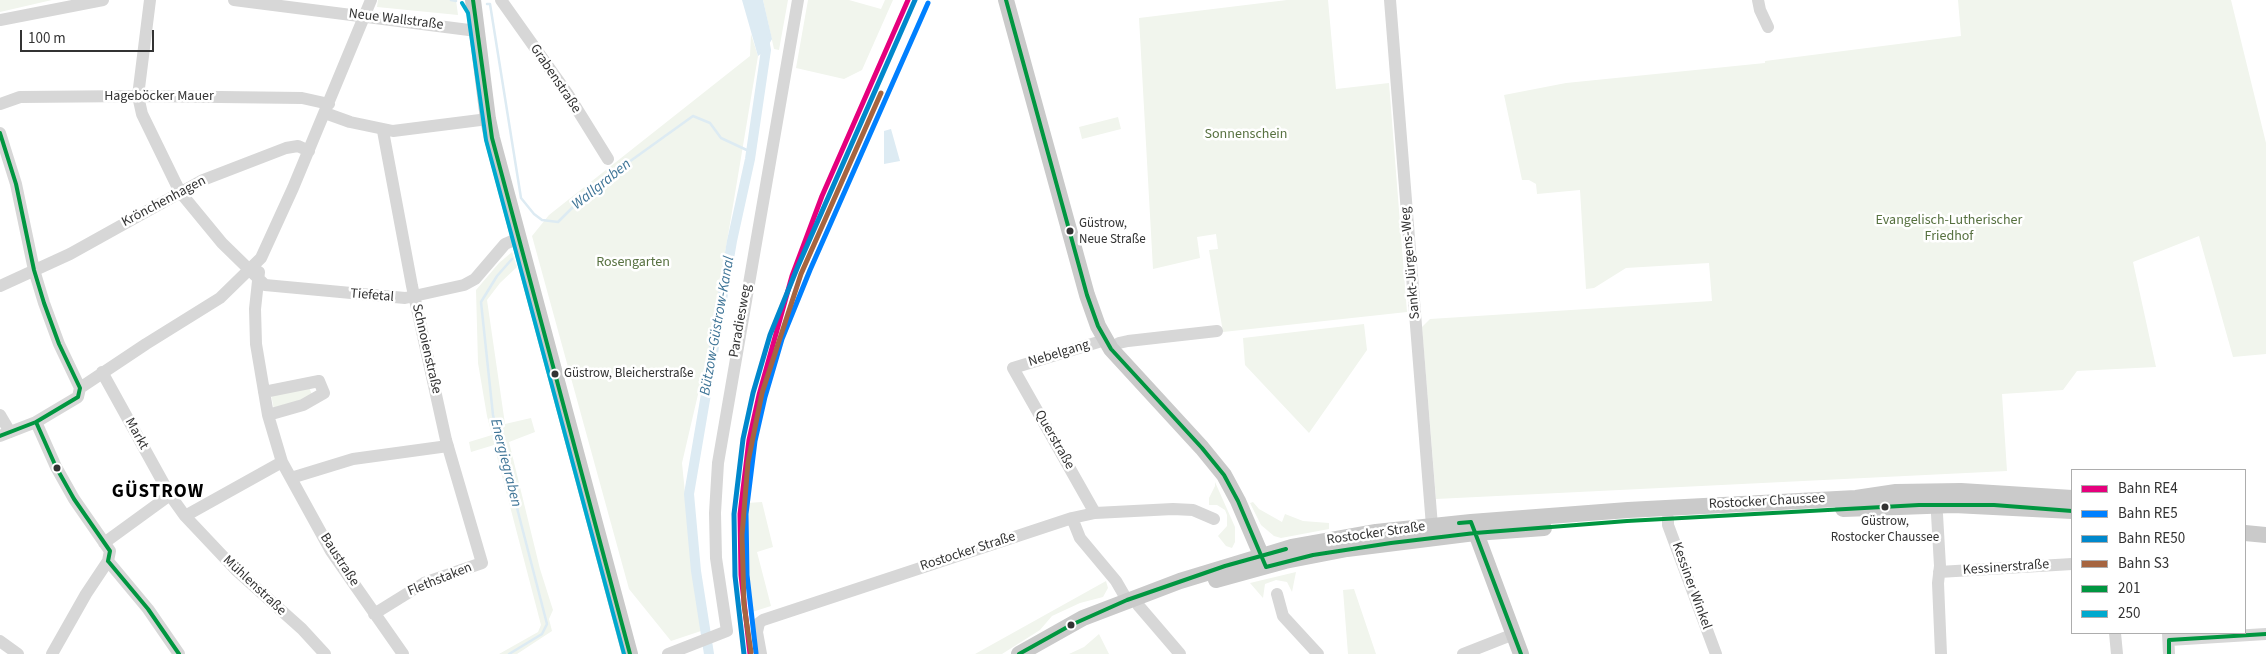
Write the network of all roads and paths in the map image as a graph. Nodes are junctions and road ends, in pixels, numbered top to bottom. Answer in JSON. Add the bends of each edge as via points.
{"nodes":[{"id":1,"x":102,"y":0,"type":"edge"},
{"id":2,"x":150,"y":0,"type":"edge"},
{"id":3,"x":234,"y":0,"type":"edge"},
{"id":4,"x":501,"y":0,"type":"edge"},
{"id":5,"x":798,"y":0,"type":"edge"},
{"id":6,"x":1006,"y":0,"type":"edge"},
{"id":7,"x":1390,"y":0,"type":"edge"},
{"id":8,"x":1758,"y":0,"type":"edge"},
{"id":9,"x":370,"y":2,"type":"edge"},
{"id":10,"x":471,"y":4,"type":"edge"},
{"id":11,"x":365,"y":16,"type":"junction"},
{"id":12,"x":0,"y":20,"type":"edge"},
{"id":13,"x":1768,"y":27,"type":"dead end"},
{"id":14,"x":469,"y":30,"type":"dead end"},
{"id":15,"x":138,"y":96,"type":"junction"},
{"id":16,"x":0,"y":104,"type":"edge"},
{"id":17,"x":326,"y":108,"type":"junction"},
{"id":18,"x":488,"y":118,"type":"junction"},
{"id":19,"x":383,"y":131,"type":"junction"},
{"id":20,"x":0,"y":133,"type":"edge"},
{"id":21,"x":304,"y":148,"type":"junction"},
{"id":22,"x":608,"y":159,"type":"dead end"},
{"id":23,"x":180,"y":192,"type":"junction"},
{"id":24,"x":520,"y":238,"type":"junction"},
{"id":25,"x":34,"y":270,"type":"junction"},
{"id":26,"x":254,"y":274,"type":"junction"},
{"id":27,"x":0,"y":286,"type":"edge"},
{"id":28,"x":415,"y":296,"type":"junction"},
{"id":29,"x":1217,"y":331,"type":"dead end"},
{"id":30,"x":1108,"y":344,"type":"junction"},
{"id":31,"x":1013,"y":368,"type":"joint"},
{"id":32,"x":108,"y":369,"type":"junction"},
{"id":33,"x":80,"y":388,"type":"junction"},
{"id":34,"x":264,"y":392,"type":"junction"},
{"id":35,"x":268,"y":414,"type":"junction"},
{"id":36,"x":0,"y":415,"type":"edge"},
{"id":37,"x":36,"y":422,"type":"junction"},
{"id":38,"x":5,"y":434,"type":"edge"},
{"id":39,"x":448,"y":446,"type":"junction"},
{"id":40,"x":282,"y":462,"type":"junction"},
{"id":41,"x":291,"y":478,"type":"junction"},
{"id":42,"x":170,"y":495,"type":"junction"},
{"id":43,"x":1936,"y":498,"type":"junction"},
{"id":44,"x":2071,"y":498,"type":"edge"},
{"id":45,"x":2071,"y":510,"type":"edge"},
{"id":46,"x":1095,"y":513,"type":"junction"},
{"id":47,"x":185,"y":516,"type":"junction"},
{"id":48,"x":1072,"y":518,"type":"junction"},
{"id":49,"x":1668,"y":518,"type":"junction"},
{"id":50,"x":1214,"y":519,"type":"dead end"},
{"id":51,"x":2246,"y":522,"type":"edge"},
{"id":52,"x":2266,"y":524,"type":"edge"},
{"id":53,"x":1432,"y":526,"type":"junction"},
{"id":54,"x":1473,"y":528,"type":"junction"},
{"id":55,"x":2246,"y":533,"type":"edge"},
{"id":56,"x":2266,"y":535,"type":"edge"},
{"id":57,"x":104,"y":542,"type":"junction"},
{"id":58,"x":108,"y":561,"type":"junction"},
{"id":59,"x":1263,"y":561,"type":"junction"},
{"id":60,"x":482,"y":563,"type":"joint"},
{"id":61,"x":2071,"y":564,"type":"edge"},
{"id":62,"x":1939,"y":572,"type":"junction"},
{"id":63,"x":1277,"y":594,"type":"dead end"},
{"id":64,"x":1133,"y":602,"type":"junction"},
{"id":65,"x":374,"y":614,"type":"junction"},
{"id":66,"x":1514,"y":634,"type":"junction"},
{"id":67,"x":2116,"y":634,"type":"edge"},
{"id":68,"x":2266,"y":634,"type":"edge"},
{"id":69,"x":2168,"y":636,"type":"edge"},
{"id":70,"x":0,"y":641,"type":"edge"},
{"id":71,"x":18,"y":654,"type":"edge"},
{"id":72,"x":52,"y":654,"type":"edge"},
{"id":73,"x":179,"y":654,"type":"edge"},
{"id":74,"x":325,"y":654,"type":"edge"},
{"id":75,"x":402,"y":654,"type":"edge"},
{"id":76,"x":630,"y":654,"type":"edge"},
{"id":77,"x":668,"y":654,"type":"edge"},
{"id":78,"x":761,"y":654,"type":"edge"},
{"id":79,"x":1019,"y":654,"type":"edge"},
{"id":80,"x":1037,"y":654,"type":"edge"},
{"id":81,"x":1180,"y":654,"type":"edge"},
{"id":82,"x":1318,"y":654,"type":"edge"},
{"id":83,"x":1463,"y":654,"type":"edge"},
{"id":84,"x":1522,"y":654,"type":"edge"},
{"id":85,"x":1716,"y":654,"type":"edge"},
{"id":86,"x":1942,"y":654,"type":"edge"},
{"id":87,"x":2117,"y":654,"type":"edge"},
{"id":88,"x":2169,"y":654,"type":"edge"}],
"edges":[{"from":1,"to":12,"type":"street"},
{"from":2,"to":15,"type":"street"},
{"from":3,"to":11,"type":"street","name":"Neue Wallstraße"},
{"from":4,"to":22,"type":"street","name":"Grabenstraße","via":[[567,93]]},
{"from":5,"to":77,"type":"street","name":"Paradiesweg","via":[[718,463],[714,513],[716,558],[726,631]]},
{"from":6,"to":30,"type":"main road","via":[[1087,294]]},
{"from":7,"to":53,"type":"street","name":"Sankt-Jürgens-Weg"},
{"from":8,"to":13,"type":"street"},
{"from":9,"to":11,"type":"street"},
{"from":10,"to":18,"type":"main road"},
{"from":11,"to":14,"type":"street","name":"Neue Wallstraße"},
{"from":11,"to":17,"type":"street"},
{"from":15,"to":16,"type":"street","name":"Hageböcker Mauer","via":[[20,97]]},
{"from":15,"to":17,"type":"street","name":"Hageböcker Mauer","via":[[291,98]]},
{"from":15,"to":23,"type":"street","via":[[151,136]]},
{"from":17,"to":19,"type":"street","name":"Hageböcker Mauer"},
{"from":17,"to":21,"type":"street"},
{"from":18,"to":19,"type":"street"},
{"from":18,"to":24,"type":"main road"},
{"from":19,"to":28,"type":"street","name":"Schnoienstraße"},
{"from":20,"to":25,"type":"street","via":[[16,184]]},
{"from":21,"to":23,"type":"street","name":"Krönchenhagen","via":[[286,148],[260,156]]},
{"from":21,"to":26,"type":"street"},
{"from":23,"to":25,"type":"street","name":"Krönchenhagen","via":[[80,249]]},
{"from":23,"to":26,"type":"street","via":[[222,243]]},
{"from":24,"to":28,"type":"street","name":"Tiefetal","via":[[505,244],[470,282]]},
{"from":24,"to":76,"type":"main road"},
{"from":25,"to":27,"type":"street","name":"Krönchenhagen"},
{"from":25,"to":33,"type":"street","via":[[50,322]]},
{"from":26,"to":28,"type":"street","name":"Tiefetal","via":[[285,288],[392,299]]},
{"from":26,"to":32,"type":"street"},
{"from":26,"to":34,"type":"street","name":"Baustraße","via":[[256,344]]},
{"from":28,"to":39,"type":"street","name":"Schnoienstraße"},
{"from":29,"to":30,"type":"street","name":"Nebelgang"},
{"from":30,"to":31,"type":"street","name":"Nebelgang"},
{"from":30,"to":59,"type":"main road","via":[[1224,475]]},
{"from":31,"to":46,"type":"street","name":"Querstraße"},
{"from":32,"to":33,"type":"street"},
{"from":32,"to":42,"type":"street","name":"Markt"},
{"from":33,"to":37,"type":"street","via":[[78,397]]},
{"from":34,"to":35,"type":"street","name":"Baustraße"},
{"from":34,"to":35,"type":"street","via":[[319,380],[324,393],[303,405]]},
{"from":35,"to":40,"type":"street","name":"Baustraße"},
{"from":36,"to":38,"type":"street"},
{"from":37,"to":38,"type":"street"},
{"from":37,"to":57,"type":"street","via":[[60,475]]},
{"from":39,"to":41,"type":"street","via":[[354,459]]},
{"from":39,"to":60,"type":"street","name":"Schnoienstraße"},
{"from":40,"to":41,"type":"street","name":"Baustraße"},
{"from":40,"to":47,"type":"street"},
{"from":41,"to":65,"type":"street","name":"Baustraße","via":[[331,551]]},
{"from":42,"to":47,"type":"street","name":"Markt"},
{"from":42,"to":57,"type":"street"},
{"from":43,"to":44,"type":"main road","name":"Rostocker Chaussee"},
{"from":43,"to":45,"type":"main road","name":"Rostocker Chaussee"},
{"from":43,"to":49,"type":"main road","name":"Rostocker Chaussee"},
{"from":43,"to":54,"type":"main road","name":"Rostocker Chaussee"},
{"from":43,"to":62,"type":"street"},
{"from":46,"to":48,"type":"street","name":"Rostocker Straße"},
{"from":46,"to":50,"type":"street","name":"Rostocker Straße","via":[[1193,510]]},
{"from":47,"to":74,"type":"street","name":"Mühlenstraße","via":[[236,570]]},
{"from":48,"to":64,"type":"street","via":[[1080,538]]},
{"from":48,"to":78,"type":"street","name":"Rostocker Straße","via":[[763,620],[757,632]]},
{"from":49,"to":54,"type":"main road","name":"Rostocker Chaussee"},
{"from":49,"to":85,"type":"street","name":"Kessiner Winkel"},
{"from":51,"to":52,"type":"main road"},
{"from":53,"to":54,"type":"main road","name":"Rostocker Chaussee"},
{"from":53,"to":59,"type":"main road","name":"Rostocker Straße","via":[[1330,539]]},
{"from":54,"to":59,"type":"main road","name":"Rostocker Straße"},
{"from":54,"to":66,"type":"main road"},
{"from":55,"to":56,"type":"main road"},
{"from":57,"to":58,"type":"street","via":[[110,551]]},
{"from":58,"to":72,"type":"street"},
{"from":58,"to":73,"type":"street","via":[[148,609]]},
{"from":59,"to":64,"type":"main road"},
{"from":60,"to":65,"type":"street","name":"Flethstaken","via":[[424,583]]},
{"from":61,"to":62,"type":"street","name":"Kessinerstraße"},
{"from":62,"to":86,"type":"street"},
{"from":63,"to":82,"type":"street","via":[[1283,616]]},
{"from":64,"to":79,"type":"main road","via":[[1071,625]]},
{"from":64,"to":80,"type":"main road"},
{"from":64,"to":81,"type":"street"},
{"from":65,"to":75,"type":"street","name":"Baustraße"},
{"from":66,"to":83,"type":"street"},
{"from":66,"to":84,"type":"main road"},
{"from":67,"to":87,"type":"street"},
{"from":68,"to":69,"type":"street"},
{"from":69,"to":88,"type":"street"},
{"from":70,"to":71,"type":"street"}]}
